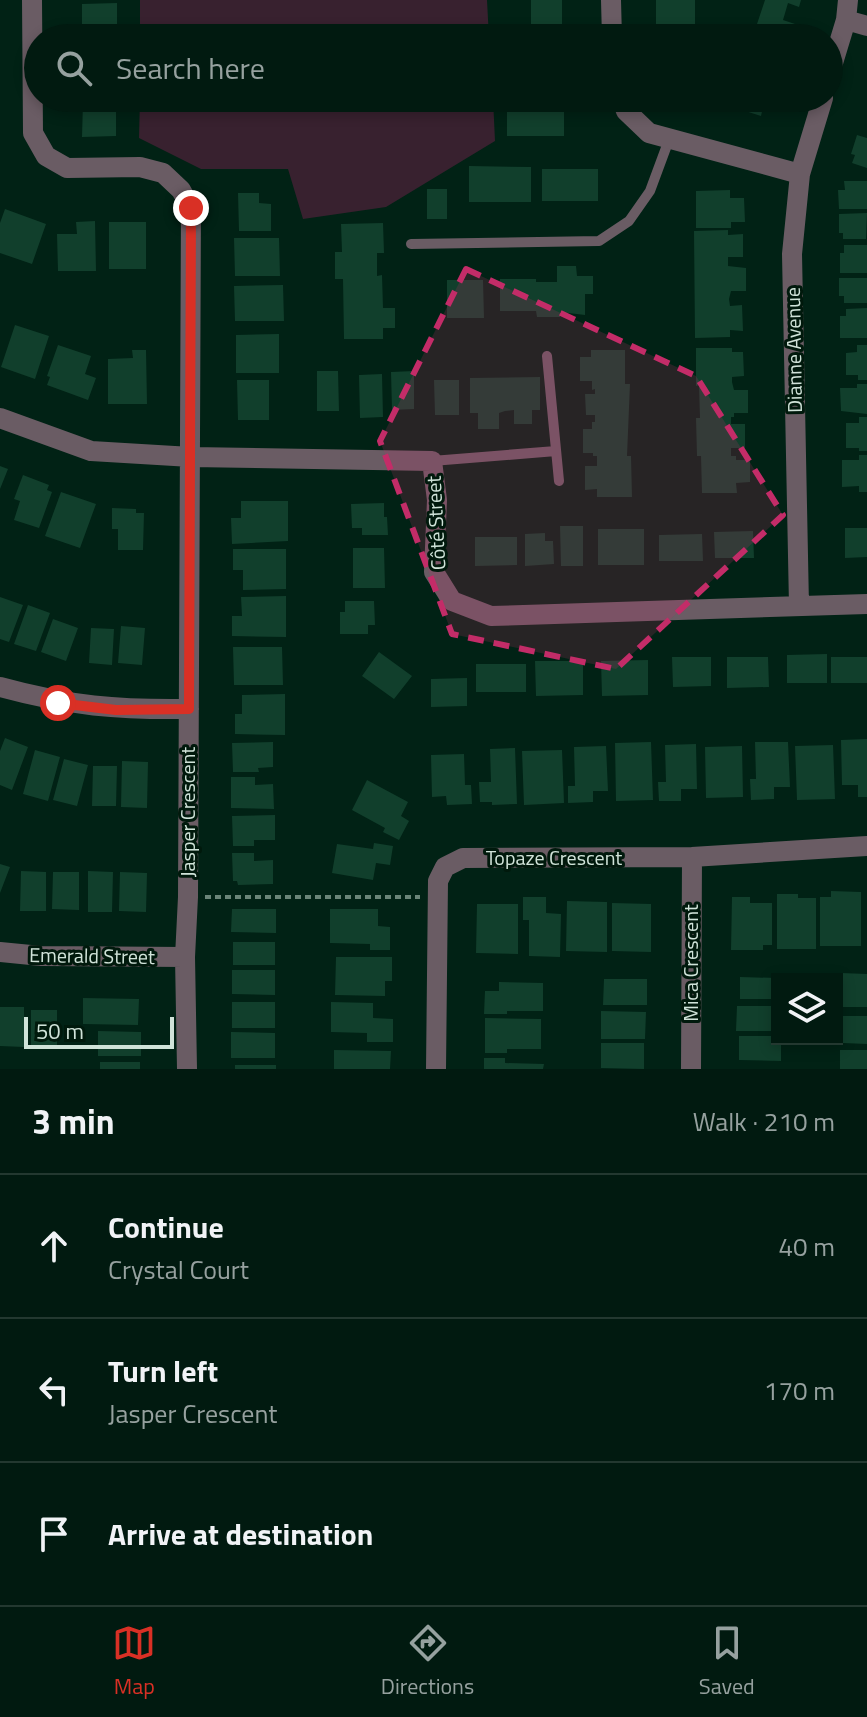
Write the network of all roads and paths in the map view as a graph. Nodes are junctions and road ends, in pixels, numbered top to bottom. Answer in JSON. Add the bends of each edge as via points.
{"nodes":[{"id":1,"x":32,"y":0,"type":"edge"},
{"id":2,"x":611,"y":0,"type":"edge"},
{"id":3,"x":847,"y":10,"type":"edge"},
{"id":4,"x":32,"y":24,"type":"edge"},
{"id":5,"x":612,"y":24,"type":"edge"},
{"id":6,"x":867,"y":26,"type":"edge"},
{"id":7,"x":33,"y":112,"type":"edge"},
{"id":8,"x":627,"y":112,"type":"edge"},
{"id":9,"x":819,"y":112,"type":"edge"},
{"id":10,"x":670,"y":137,"type":"junction"},
{"id":11,"x":800,"y":174,"type":"junction"},
{"id":12,"x":411,"y":244,"type":"dead end"},
{"id":13,"x":547,"y":356,"type":"dead end"},
{"id":14,"x":0,"y":418,"type":"edge"},
{"id":15,"x":556,"y":451,"type":"junction"},
{"id":16,"x":191,"y":457,"type":"junction"},
{"id":17,"x":432,"y":461,"type":"junction"},
{"id":18,"x":559,"y":481,"type":"dead end"},
{"id":19,"x":867,"y":604,"type":"edge"},
{"id":20,"x":799,"y":606,"type":"junction"},
{"id":21,"x":0,"y":687,"type":"edge"},
{"id":22,"x":189,"y":709,"type":"junction"},
{"id":23,"x":867,"y":846,"type":"edge"},
{"id":24,"x":692,"y":857,"type":"junction"},
{"id":25,"x":188,"y":897,"type":"junction"},
{"id":26,"x":438,"y":897,"type":"junction"},
{"id":27,"x":0,"y":952,"type":"edge"},
{"id":28,"x":185,"y":957,"type":"junction"},
{"id":29,"x":187,"y":1069,"type":"edge"},
{"id":30,"x":436,"y":1069,"type":"edge"},
{"id":31,"x":691,"y":1069,"type":"edge"}],
"edges":[{"from":1,"to":4,"type":"street","name":"Jasper Crescent"},
{"from":2,"to":5,"type":"street"},
{"from":3,"to":6,"type":"street"},
{"from":7,"to":16,"type":"street","name":"Jasper Crescent","via":[[33,133],[46,156],[67,168],[140,167],[163,173],[191,208]]},
{"from":8,"to":10,"type":"street","via":[[649,133]]},
{"from":9,"to":11,"type":"street","name":"Dianne Avenue"},
{"from":10,"to":11,"type":"street"},
{"from":10,"to":12,"type":"lane","via":[[650,191],[629,221],[599,241]]},
{"from":11,"to":20,"type":"street","name":"Dianne Avenue","via":[[792,254]]},
{"from":13,"to":15,"type":"lane"},
{"from":14,"to":16,"type":"street","name":"Côté Street","via":[[91,451]]},
{"from":15,"to":17,"type":"lane"},
{"from":15,"to":18,"type":"lane"},
{"from":16,"to":17,"type":"street","name":"Côté Street"},
{"from":16,"to":22,"type":"street","name":"Jasper Crescent"},
{"from":17,"to":20,"type":"street","name":"Côté Street","via":[[437,500],[434,572],[452,601],[491,616]]},
{"from":19,"to":20,"type":"street","name":"Côté Street"},
{"from":21,"to":22,"type":"street","via":[[58,703],[116,710]]},
{"from":22,"to":25,"type":"street","name":"Jasper Crescent"},
{"from":23,"to":24,"type":"street","name":"Topaze Crescent"},
{"from":24,"to":26,"type":"street","name":"Topaze Crescent","via":[[463,858],[445,867]]},
{"from":24,"to":31,"type":"street","name":"Mica Crescent"},
{"from":25,"to":26,"type":"path"},
{"from":25,"to":28,"type":"street","name":"Jasper Crescent"},
{"from":26,"to":30,"type":"street","name":"Topaze Crescent"},
{"from":27,"to":28,"type":"street","name":"Emerald Street"},
{"from":28,"to":29,"type":"street","name":"Jasper Crescent"}]}
